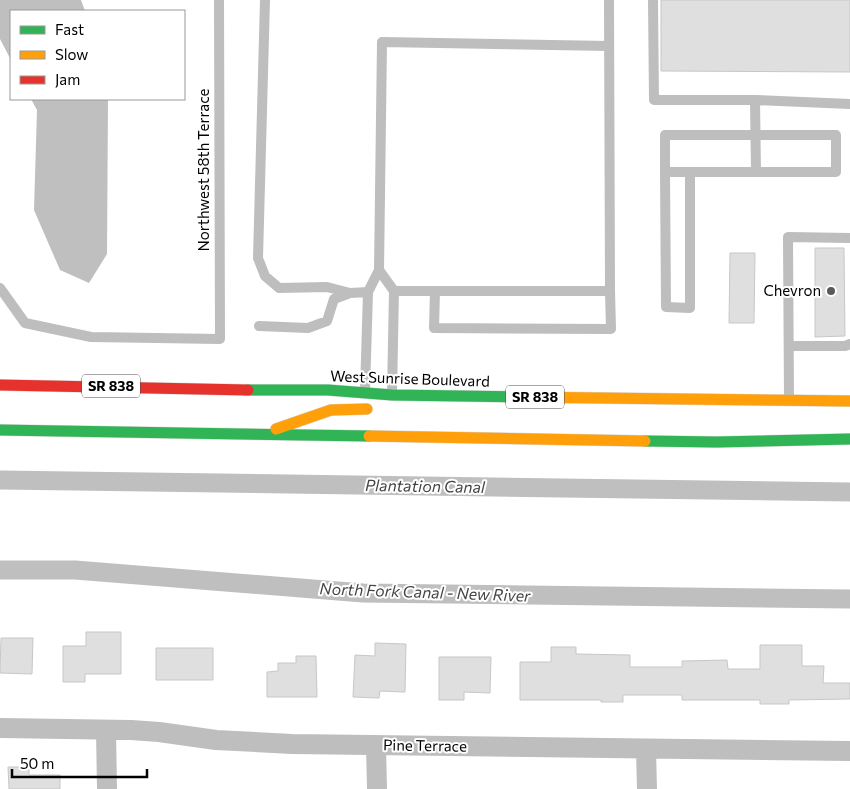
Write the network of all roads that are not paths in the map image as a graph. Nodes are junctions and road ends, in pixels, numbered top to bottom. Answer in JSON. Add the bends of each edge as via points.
{"nodes":[{"id":1,"x":219,"y":0,"type":"edge"},
{"id":2,"x":265,"y":0,"type":"edge"},
{"id":3,"x":609,"y":0,"type":"edge"},
{"id":4,"x":653,"y":0,"type":"edge"},
{"id":5,"x":609,"y":46,"type":"junction"},
{"id":6,"x":755,"y":100,"type":"junction"},
{"id":7,"x":850,"y":104,"type":"edge"},
{"id":8,"x":756,"y":135,"type":"junction"},
{"id":9,"x":665,"y":172,"type":"junction"},
{"id":10,"x":690,"y":172,"type":"junction"},
{"id":11,"x":756,"y":172,"type":"junction"},
{"id":12,"x":850,"y":238,"type":"edge"},
{"id":13,"x":379,"y":270,"type":"junction"},
{"id":14,"x":0,"y":288,"type":"edge"},
{"id":15,"x":394,"y":291,"type":"junction"},
{"id":16,"x":435,"y":291,"type":"junction"},
{"id":17,"x":610,"y":291,"type":"junction"},
{"id":18,"x":368,"y":292,"type":"junction"},
{"id":19,"x":350,"y":293,"type":"junction"},
{"id":20,"x":259,"y":326,"type":"dead end"},
{"id":21,"x":850,"y":344,"type":"edge"},
{"id":22,"x":789,"y":346,"type":"junction"},
{"id":23,"x":0,"y":385,"type":"edge"},
{"id":24,"x":53,"y":385,"type":"junction"},
{"id":25,"x":365,"y":391,"type":"junction"},
{"id":26,"x":392,"y":395,"type":"junction"},
{"id":27,"x":31,"y":396,"type":"dead end"},
{"id":28,"x":789,"y":400,"type":"junction"},
{"id":29,"x":850,"y":401,"type":"edge"},
{"id":30,"x":0,"y":430,"type":"edge"},
{"id":31,"x":258,"y":435,"type":"junction"},
{"id":32,"x":850,"y":439,"type":"edge"},
{"id":33,"x":0,"y":728,"type":"edge"},
{"id":34,"x":106,"y":730,"type":"junction"},
{"id":35,"x":376,"y":746,"type":"junction"},
{"id":36,"x":646,"y":749,"type":"junction"},
{"id":37,"x":850,"y":752,"type":"edge"},
{"id":38,"x":107,"y":789,"type":"edge"},
{"id":39,"x":377,"y":789,"type":"edge"},
{"id":40,"x":647,"y":789,"type":"edge"}],
"edges":[{"from":1,"to":14,"type":"lane","name":"Northwest 58th Terrace","via":[[220,339],[92,337],[25,323]]},
{"from":2,"to":19,"type":"lane","via":[[258,258],[265,276],[280,288],[327,287]]},
{"from":3,"to":5,"type":"lane"},
{"from":4,"to":6,"type":"lane","via":[[654,100]]},
{"from":5,"to":13,"type":"lane","via":[[382,42]]},
{"from":5,"to":17,"type":"lane"},
{"from":6,"to":7,"type":"lane"},
{"from":6,"to":8,"type":"lane"},
{"from":8,"to":9,"type":"lane","via":[[665,136]]},
{"from":8,"to":11,"type":"lane"},
{"from":8,"to":11,"type":"lane","via":[[836,135],[836,172]]},
{"from":9,"to":10,"type":"lane"},
{"from":9,"to":10,"type":"lane","via":[[666,307],[690,308]]},
{"from":10,"to":11,"type":"lane"},
{"from":12,"to":22,"type":"lane","via":[[788,237]]},
{"from":13,"to":15,"type":"lane"},
{"from":13,"to":18,"type":"lane"},
{"from":15,"to":16,"type":"lane"},
{"from":15,"to":26,"type":"lane"},
{"from":16,"to":17,"type":"lane"},
{"from":16,"to":17,"type":"lane","via":[[434,328],[611,329]]},
{"from":18,"to":19,"type":"lane"},
{"from":18,"to":25,"type":"lane"},
{"from":19,"to":20,"type":"lane","via":[[334,299],[327,321],[308,328]]},
{"from":21,"to":22,"type":"lane"},
{"from":22,"to":28,"type":"lane"},
{"from":23,"to":24,"type":"highway","name":"West Sunrise Boulevard","number":"SR 838"},
{"from":24,"to":25,"type":"highway","name":"West Sunrise Boulevard","number":"SR 838"},
{"from":24,"to":27,"type":"highway"},
{"from":25,"to":26,"type":"highway","name":"West Sunrise Boulevard","number":"SR 838"},
{"from":26,"to":28,"type":"highway","name":"West Sunrise Boulevard","number":"SR 838"},
{"from":26,"to":31,"type":"highway","via":[[369,409],[331,410]]},
{"from":28,"to":29,"type":"highway","name":"West Sunrise Boulevard","number":"SR 838"},
{"from":30,"to":31,"type":"highway"},
{"from":31,"to":32,"type":"highway","via":[[717,442]]},
{"from":33,"to":34,"type":"street","name":"Pine Terrace"},
{"from":34,"to":35,"type":"street","name":"Pine Terrace","via":[[158,732],[242,742]]},
{"from":34,"to":38,"type":"street"},
{"from":35,"to":36,"type":"street","name":"Pine Terrace"},
{"from":35,"to":39,"type":"street"},
{"from":36,"to":37,"type":"street","name":"Pine Terrace"},
{"from":36,"to":40,"type":"street"}]}
